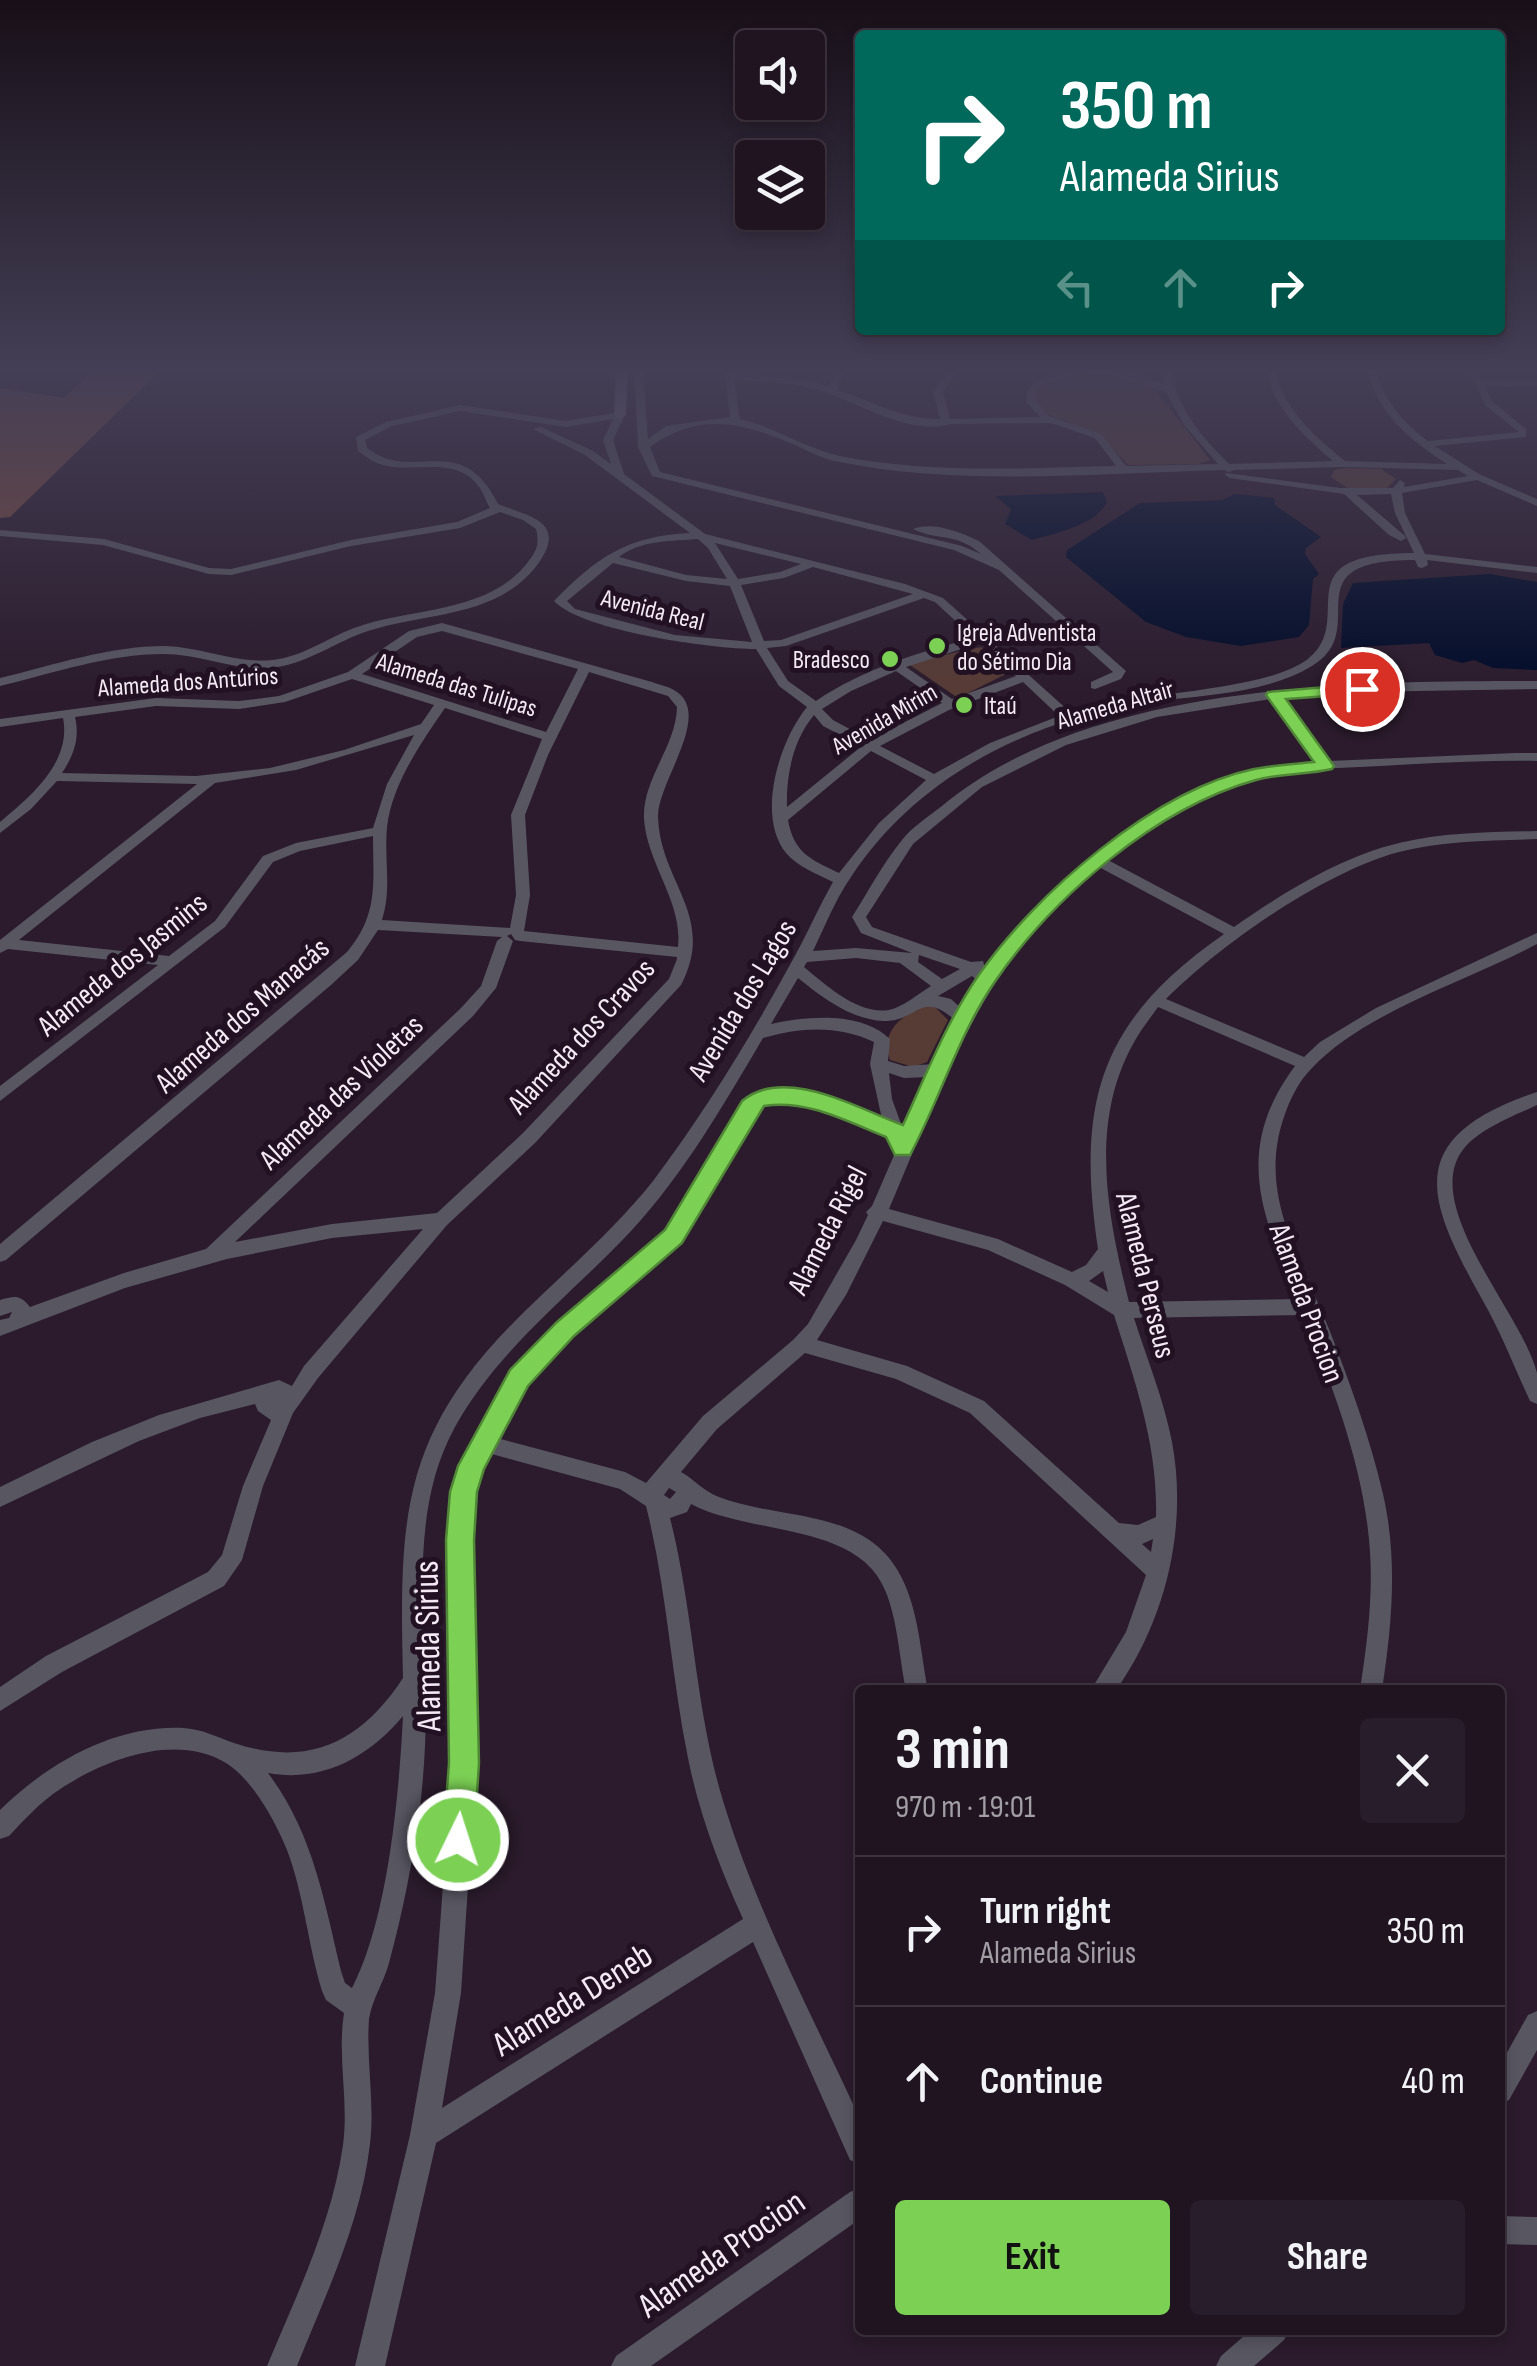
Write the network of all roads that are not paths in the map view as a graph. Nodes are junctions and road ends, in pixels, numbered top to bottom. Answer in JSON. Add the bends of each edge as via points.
{"nodes":[{"id":1,"x":475,"y":477,"type":"edge"},
{"id":2,"x":623,"y":477,"type":"edge"},
{"id":3,"x":670,"y":477,"type":"edge"},
{"id":4,"x":1249,"y":477,"type":"edge"},
{"id":5,"x":1326,"y":477,"type":"edge"},
{"id":6,"x":1398,"y":477,"type":"edge"},
{"id":7,"x":1477,"y":478,"type":"joint"},
{"id":8,"x":1395,"y":491,"type":"junction"},
{"id":9,"x":1342,"y":492,"type":"junction"},
{"id":10,"x":1363,"y":492,"type":"junction"},
{"id":11,"x":1537,"y":503,"type":"edge"},
{"id":12,"x":1392,"y":507,"type":"junction"},
{"id":13,"x":498,"y":509,"type":"junction"},
{"id":14,"x":686,"y":524,"type":"junction"},
{"id":15,"x":0,"y":533,"type":"edge"},
{"id":16,"x":1404,"y":534,"type":"junction"},
{"id":17,"x":673,"y":536,"type":"junction"},
{"id":18,"x":701,"y":536,"type":"junction"},
{"id":19,"x":740,"y":545,"type":"junction"},
{"id":20,"x":621,"y":550,"type":"junction"},
{"id":21,"x":721,"y":557,"type":"junction"},
{"id":22,"x":608,"y":558,"type":"junction"},
{"id":23,"x":789,"y":558,"type":"junction"},
{"id":24,"x":1422,"y":561,"type":"junction"},
{"id":25,"x":1392,"y":562,"type":"junction"},
{"id":26,"x":812,"y":564,"type":"junction"},
{"id":27,"x":644,"y":568,"type":"junction"},
{"id":28,"x":1537,"y":570,"type":"edge"},
{"id":29,"x":782,"y":575,"type":"junction"},
{"id":30,"x":734,"y":581,"type":"junction"},
{"id":31,"x":926,"y":594,"type":"junction"},
{"id":32,"x":422,"y":630,"type":"joint"},
{"id":33,"x":983,"y":639,"type":"junction"},
{"id":34,"x":760,"y":646,"type":"junction"},
{"id":35,"x":585,"y":666,"type":"junction"},
{"id":36,"x":898,"y":667,"type":"junction"},
{"id":37,"x":1456,"y":672,"type":"dead end"},
{"id":38,"x":352,"y":675,"type":"junction"},
{"id":39,"x":1024,"y":678,"type":"junction"},
{"id":40,"x":0,"y":682,"type":"edge"},
{"id":41,"x":1537,"y":684,"type":"edge"},
{"id":42,"x":1466,"y":685,"type":"junction"},
{"id":43,"x":1095,"y":686,"type":"dead end"},
{"id":44,"x":1274,"y":695,"type":"junction"},
{"id":45,"x":442,"y":703,"type":"junction"},
{"id":46,"x":951,"y":704,"type":"junction"},
{"id":47,"x":814,"y":708,"type":"junction"},
{"id":48,"x":68,"y":712,"type":"junction"},
{"id":49,"x":1067,"y":716,"type":"junction"},
{"id":50,"x":0,"y":723,"type":"edge"},
{"id":51,"x":426,"y":727,"type":"junction"},
{"id":52,"x":550,"y":736,"type":"junction"},
{"id":53,"x":872,"y":745,"type":"junction"},
{"id":54,"x":1537,"y":756,"type":"edge"},
{"id":55,"x":1326,"y":766,"type":"junction"},
{"id":56,"x":54,"y":777,"type":"junction"},
{"id":57,"x":212,"y":779,"type":"junction"},
{"id":58,"x":935,"y":780,"type":"junction"},
{"id":59,"x":779,"y":820,"type":"junction"},
{"id":60,"x":0,"y":830,"type":"edge"},
{"id":61,"x":379,"y":832,"type":"junction"},
{"id":62,"x":1537,"y":834,"type":"edge"},
{"id":63,"x":1097,"y":860,"type":"junction"},
{"id":64,"x":841,"y":880,"type":"junction"},
{"id":65,"x":376,"y":925,"type":"junction"},
{"id":66,"x":1234,"y":933,"type":"junction"},
{"id":67,"x":511,"y":937,"type":"junction"},
{"id":68,"x":1537,"y":938,"type":"edge"},
{"id":69,"x":3,"y":946,"type":"edge"},
{"id":70,"x":688,"y":953,"type":"junction"},
{"id":71,"x":928,"y":953,"type":"junction"},
{"id":72,"x":908,"y":959,"type":"junction"},
{"id":73,"x":172,"y":961,"type":"junction"},
{"id":74,"x":799,"y":962,"type":"junction"},
{"id":75,"x":979,"y":974,"type":"junction"},
{"id":76,"x":941,"y":986,"type":"junction"},
{"id":77,"x":921,"y":999,"type":"junction"},
{"id":78,"x":1156,"y":1000,"type":"junction"},
{"id":79,"x":895,"y":1015,"type":"junction"},
{"id":80,"x":964,"y":1019,"type":"junction"},
{"id":81,"x":756,"y":1034,"type":"junction"},
{"id":82,"x":882,"y":1038,"type":"junction"},
{"id":83,"x":878,"y":1064,"type":"junction"},
{"id":84,"x":1306,"y":1064,"type":"junction"},
{"id":85,"x":938,"y":1070,"type":"junction"},
{"id":86,"x":0,"y":1096,"type":"edge"},
{"id":87,"x":883,"y":1098,"type":"junction"},
{"id":88,"x":1537,"y":1098,"type":"edge"},
{"id":89,"x":832,"y":1108,"type":"junction"},
{"id":90,"x":915,"y":1120,"type":"junction"},
{"id":91,"x":896,"y":1134,"type":"junction"},
{"id":92,"x":875,"y":1212,"type":"junction"},
{"id":93,"x":440,"y":1220,"type":"junction"},
{"id":94,"x":1106,"y":1252,"type":"junction"},
{"id":95,"x":212,"y":1253,"type":"junction"},
{"id":96,"x":0,"y":1255,"type":"edge"},
{"id":97,"x":1072,"y":1280,"type":"junction"},
{"id":98,"x":10,"y":1307,"type":"edge"},
{"id":99,"x":1310,"y":1307,"type":"junction"},
{"id":100,"x":1122,"y":1310,"type":"junction"},
{"id":101,"x":0,"y":1328,"type":"edge"},
{"id":102,"x":802,"y":1344,"type":"junction"},
{"id":103,"x":1537,"y":1395,"type":"edge"},
{"id":104,"x":278,"y":1400,"type":"junction"},
{"id":105,"x":483,"y":1443,"type":"junction"},
{"id":106,"x":670,"y":1494,"type":"junction"},
{"id":107,"x":0,"y":1497,"type":"edge"},
{"id":108,"x":1164,"y":1524,"type":"junction"},
{"id":109,"x":1116,"y":1532,"type":"junction"},
{"id":110,"x":1158,"y":1572,"type":"junction"},
{"id":111,"x":416,"y":1678,"type":"junction"},
{"id":112,"x":917,"y":1685,"type":"edge"},
{"id":113,"x":1106,"y":1685,"type":"edge"},
{"id":114,"x":1372,"y":1685,"type":"edge"},
{"id":115,"x":0,"y":1700,"type":"edge"},
{"id":116,"x":235,"y":1755,"type":"junction"},
{"id":117,"x":0,"y":1827,"type":"edge"},
{"id":118,"x":759,"y":1924,"type":"junction"},
{"id":119,"x":357,"y":2007,"type":"junction"},
{"id":120,"x":1537,"y":2024,"type":"edge"},
{"id":121,"x":1505,"y":2082,"type":"edge"},
{"id":122,"x":424,"y":2134,"type":"junction"},
{"id":123,"x":855,"y":2139,"type":"edge"},
{"id":124,"x":855,"y":2206,"type":"edge"},
{"id":125,"x":1505,"y":2230,"type":"edge"},
{"id":126,"x":1537,"y":2231,"type":"edge"},
{"id":127,"x":1268,"y":2335,"type":"edge"},
{"id":128,"x":282,"y":2366,"type":"edge"},
{"id":129,"x":370,"y":2366,"type":"edge"},
{"id":130,"x":626,"y":2366,"type":"edge"},
{"id":131,"x":1231,"y":2366,"type":"edge"}],
"edges":[{"from":1,"to":13,"type":"street"},
{"from":2,"to":14,"type":"street"},
{"from":3,"to":43,"type":"street","via":[[977,550],[1120,671]]},
{"from":4,"to":9,"type":"street"},
{"from":5,"to":9,"type":"street"},
{"from":6,"to":8,"type":"street"},
{"from":7,"to":8,"type":"street"},
{"from":7,"to":11,"type":"street"},
{"from":8,"to":10,"type":"street"},
{"from":8,"to":12,"type":"street"},
{"from":9,"to":10,"type":"street"},
{"from":9,"to":16,"type":"street"},
{"from":10,"to":12,"type":"street"},
{"from":12,"to":16,"type":"street"},
{"from":13,"to":15,"type":"street","via":[[460,525],[351,542],[231,572],[104,542]]},
{"from":13,"to":40,"type":"street","via":[[533,521],[544,541],[526,570],[485,600],[363,628],[278,663],[237,665],[154,651]]},
{"from":14,"to":17,"type":"street","name":"Avenida Real"},
{"from":14,"to":18,"type":"street"},
{"from":16,"to":24,"type":"street"},
{"from":16,"to":25,"type":"street"},
{"from":17,"to":18,"type":"street","name":"Avenida Real"},
{"from":17,"to":20,"type":"street","name":"Avenida Real"},
{"from":18,"to":19,"type":"street"},
{"from":18,"to":21,"type":"street"},
{"from":19,"to":21,"type":"street"},
{"from":19,"to":23,"type":"street"},
{"from":20,"to":22,"type":"street","name":"Avenida Real"},
{"from":20,"to":27,"type":"street"},
{"from":21,"to":30,"type":"street"},
{"from":22,"to":27,"type":"street"},
{"from":22,"to":34,"type":"street","name":"Avenida Real","via":[[561,598],[562,605],[697,644]]},
{"from":23,"to":26,"type":"street"},
{"from":23,"to":29,"type":"street"},
{"from":24,"to":25,"type":"street","name":"Avenida dos Lagos"},
{"from":24,"to":28,"type":"street","name":"Avenida dos Lagos"},
{"from":25,"to":49,"type":"street","name":"Avenida dos Lagos","via":[[1338,580],[1331,640],[1304,667]]},
{"from":26,"to":29,"type":"street"},
{"from":26,"to":31,"type":"street"},
{"from":27,"to":30,"type":"street","via":[[708,583]]},
{"from":29,"to":30,"type":"street"},
{"from":30,"to":34,"type":"street"},
{"from":31,"to":33,"type":"street"},
{"from":31,"to":34,"type":"street","name":"Avenida Real"},
{"from":32,"to":35,"type":"street","name":"Alameda dos Cravos","via":[[454,628]]},
{"from":32,"to":38,"type":"street","name":"Alameda dos Antúrios"},
{"from":33,"to":36,"type":"street"},
{"from":33,"to":39,"type":"street"},
{"from":34,"to":47,"type":"street","via":[[782,683]]},
{"from":35,"to":52,"type":"street","name":"Alameda das Violetas"},
{"from":35,"to":70,"type":"street","name":"Alameda dos Cravos","via":[[672,693],[683,707],[651,820]]},
{"from":36,"to":46,"type":"street"},
{"from":36,"to":47,"type":"street"},
{"from":37,"to":42,"type":"street"},
{"from":38,"to":45,"type":"street","name":"Alameda das Tulipas"},
{"from":38,"to":48,"type":"street","name":"Alameda dos Antúrios","via":[[264,702],[156,702]]},
{"from":39,"to":46,"type":"street","name":"Avenida Mirim"},
{"from":39,"to":49,"type":"street"},
{"from":41,"to":42,"type":"street","name":"Alameda Altair"},
{"from":42,"to":44,"type":"street","name":"Alameda Altair"},
{"from":44,"to":55,"type":"street"},
{"from":44,"to":71,"type":"street","name":"Alameda Altair","via":[[1162,713],[1067,739],[958,794],[907,840],[858,917],[876,936]]},
{"from":45,"to":51,"type":"street"},
{"from":45,"to":52,"type":"street","name":"Alameda das Tulipas"},
{"from":46,"to":53,"type":"street","name":"Avenida Mirim"},
{"from":47,"to":53,"type":"street","via":[[828,723]]},
{"from":47,"to":59,"type":"street","via":[[797,730],[780,788]]},
{"from":48,"to":50,"type":"street","name":"Alameda dos Antúrios"},
{"from":48,"to":56,"type":"street","via":[[71,735]]},
{"from":49,"to":58,"type":"street","name":"Avenida dos Lagos","via":[[984,750]]},
{"from":51,"to":57,"type":"street","via":[[320,762]]},
{"from":51,"to":61,"type":"street","via":[[394,782]]},
{"from":52,"to":67,"type":"street","name":"Alameda das Violetas","via":[[518,815],[523,895]]},
{"from":53,"to":58,"type":"street"},
{"from":53,"to":59,"type":"street","name":"Avenida Mirim"},
{"from":54,"to":55,"type":"street","name":"Alameda Rigel"},
{"from":55,"to":63,"type":"street","name":"Alameda Rigel","via":[[1232,780],[1161,816]]},
{"from":56,"to":57,"type":"street"},
{"from":56,"to":60,"type":"street"},
{"from":57,"to":69,"type":"street"},
{"from":58,"to":64,"type":"street","name":"Avenida dos Lagos","via":[[877,834]]},
{"from":59,"to":64,"type":"street","via":[[792,851]]},
{"from":61,"to":65,"type":"street"},
{"from":61,"to":73,"type":"street","name":"Alameda dos Jasmins","via":[[296,847],[268,859],[228,916]]},
{"from":62,"to":66,"type":"street","name":"Alameda Perseus","via":[[1426,842],[1378,854]]},
{"from":63,"to":66,"type":"street"},
{"from":63,"to":75,"type":"street","name":"Alameda Rigel"},
{"from":64,"to":74,"type":"street","name":"Avenida dos Lagos"},
{"from":65,"to":67,"type":"street"},
{"from":65,"to":96,"type":"street","name":"Alameda dos Manacás","via":[[350,960]]},
{"from":66,"to":78,"type":"street","name":"Alameda Perseus"},
{"from":67,"to":70,"type":"street"},
{"from":67,"to":95,"type":"street","name":"Alameda das Violetas","via":[[488,988],[466,1012]]},
{"from":68,"to":84,"type":"street","name":"Alameda Procion","via":[[1336,1038]]},
{"from":69,"to":73,"type":"street"},
{"from":70,"to":93,"type":"street","name":"Alameda dos Cravos","via":[[656,1004]]},
{"from":71,"to":72,"type":"street"},
{"from":71,"to":75,"type":"street"},
{"from":72,"to":74,"type":"street","via":[[856,952]]},
{"from":72,"to":76,"type":"street"},
{"from":73,"to":86,"type":"street","name":"Alameda dos Jasmins"},
{"from":74,"to":79,"type":"street","via":[[854,1009]]},
{"from":74,"to":81,"type":"street","name":"Avenida dos Lagos"},
{"from":75,"to":76,"type":"street"},
{"from":75,"to":80,"type":"street","name":"Alameda Rigel"},
{"from":76,"to":77,"type":"street"},
{"from":77,"to":79,"type":"street"},
{"from":77,"to":80,"type":"street","via":[[945,1003]]},
{"from":78,"to":84,"type":"street"},
{"from":78,"to":94,"type":"street","name":"Alameda Perseus","via":[[1104,1088],[1095,1190]]},
{"from":79,"to":82,"type":"street"},
{"from":80,"to":85,"type":"street","name":"Alameda Rigel"},
{"from":81,"to":82,"type":"street","via":[[832,1023]]},
{"from":81,"to":111,"type":"street","name":"Avenida dos Lagos","via":[[655,1190],[484,1368],[449,1418],[416,1517]]},
{"from":82,"to":83,"type":"street"},
{"from":83,"to":85,"type":"street","via":[[904,1072]]},
{"from":83,"to":87,"type":"street"},
{"from":84,"to":99,"type":"street","name":"Alameda Procion","via":[[1276,1115],[1266,1158],[1280,1242]]},
{"from":85,"to":90,"type":"street","name":"Alameda Rigel"},
{"from":87,"to":89,"type":"street","via":[[858,1109]]},
{"from":87,"to":91,"type":"street"},
{"from":88,"to":103,"type":"street","via":[[1466,1138],[1453,1151],[1444,1183],[1461,1245]]},
{"from":89,"to":91,"type":"street","name":"Alameda Sirius"},
{"from":89,"to":105,"type":"street","name":"Alameda Sirius","via":[[781,1094],[750,1107],[673,1236],[543,1351],[519,1378]]},
{"from":90,"to":91,"type":"street"},
{"from":90,"to":91,"type":"street","name":"Alameda Rigel"},
{"from":91,"to":92,"type":"street","name":"Alameda Rigel"},
{"from":92,"to":97,"type":"street","via":[[992,1244]]},
{"from":92,"to":102,"type":"street","name":"Alameda Rigel","via":[[851,1269]]},
{"from":93,"to":95,"type":"street","via":[[321,1232]]},
{"from":93,"to":104,"type":"street","name":"Alameda dos Cravos","via":[[311,1372]]},
{"from":94,"to":97,"type":"street","via":[[1093,1270]]},
{"from":94,"to":100,"type":"street","name":"Alameda Perseus"},
{"from":95,"to":98,"type":"street","via":[[48,1307]]},
{"from":97,"to":100,"type":"street"},
{"from":98,"to":101,"type":"street"},
{"from":99,"to":100,"type":"street"},
{"from":99,"to":114,"type":"street","name":"Alameda Procion","via":[[1368,1472],[1379,1525],[1383,1590]]},
{"from":100,"to":108,"type":"street","name":"Alameda Perseus","via":[[1165,1461]]},
{"from":102,"to":106,"type":"street","name":"Alameda Rigel","via":[[720,1412],[692,1444]]},
{"from":102,"to":109,"type":"street","via":[[900,1372],[977,1407]]},
{"from":104,"to":107,"type":"street","via":[[235,1402],[162,1421]]},
{"from":104,"to":115,"type":"street","name":"Alameda dos Cravos","via":[[231,1560],[216,1579],[54,1664]]},
{"from":105,"to":106,"type":"street"},
{"from":105,"to":122,"type":"street","name":"Alameda Sirius","via":[[464,1492],[464,1763],[448,1993]]},
{"from":106,"to":112,"type":"street","via":[[868,1550],[898,1596]]},
{"from":106,"to":118,"type":"street","name":"Alameda Rigel","via":[[668,1552],[700,1759]]},
{"from":108,"to":109,"type":"street","via":[[1139,1535]]},
{"from":108,"to":110,"type":"street","name":"Alameda Perseus"},
{"from":109,"to":110,"type":"street"},
{"from":110,"to":113,"type":"street","name":"Alameda Perseus","via":[[1125,1658]]},
{"from":111,"to":116,"type":"street","via":[[382,1726],[340,1752],[298,1765]]},
{"from":111,"to":119,"type":"street","name":"Avenida dos Lagos","via":[[398,1861],[374,1970]]},
{"from":116,"to":117,"type":"street","via":[[190,1740],[142,1741],[46,1785]]},
{"from":116,"to":119,"type":"street","via":[[290,1830],[316,1896],[335,1991]]},
{"from":118,"to":122,"type":"street","name":"Alameda Deneb"},
{"from":118,"to":123,"type":"street","name":"Alameda Rigel"},
{"from":119,"to":128,"type":"street","via":[[358,2137],[352,2169],[340,2220]]},
{"from":120,"to":121,"type":"street"},
{"from":122,"to":129,"type":"street","name":"Alameda Sirius"},
{"from":124,"to":130,"type":"street","name":"Alameda Procion"},
{"from":125,"to":126,"type":"street"},
{"from":127,"to":131,"type":"street"}]}
